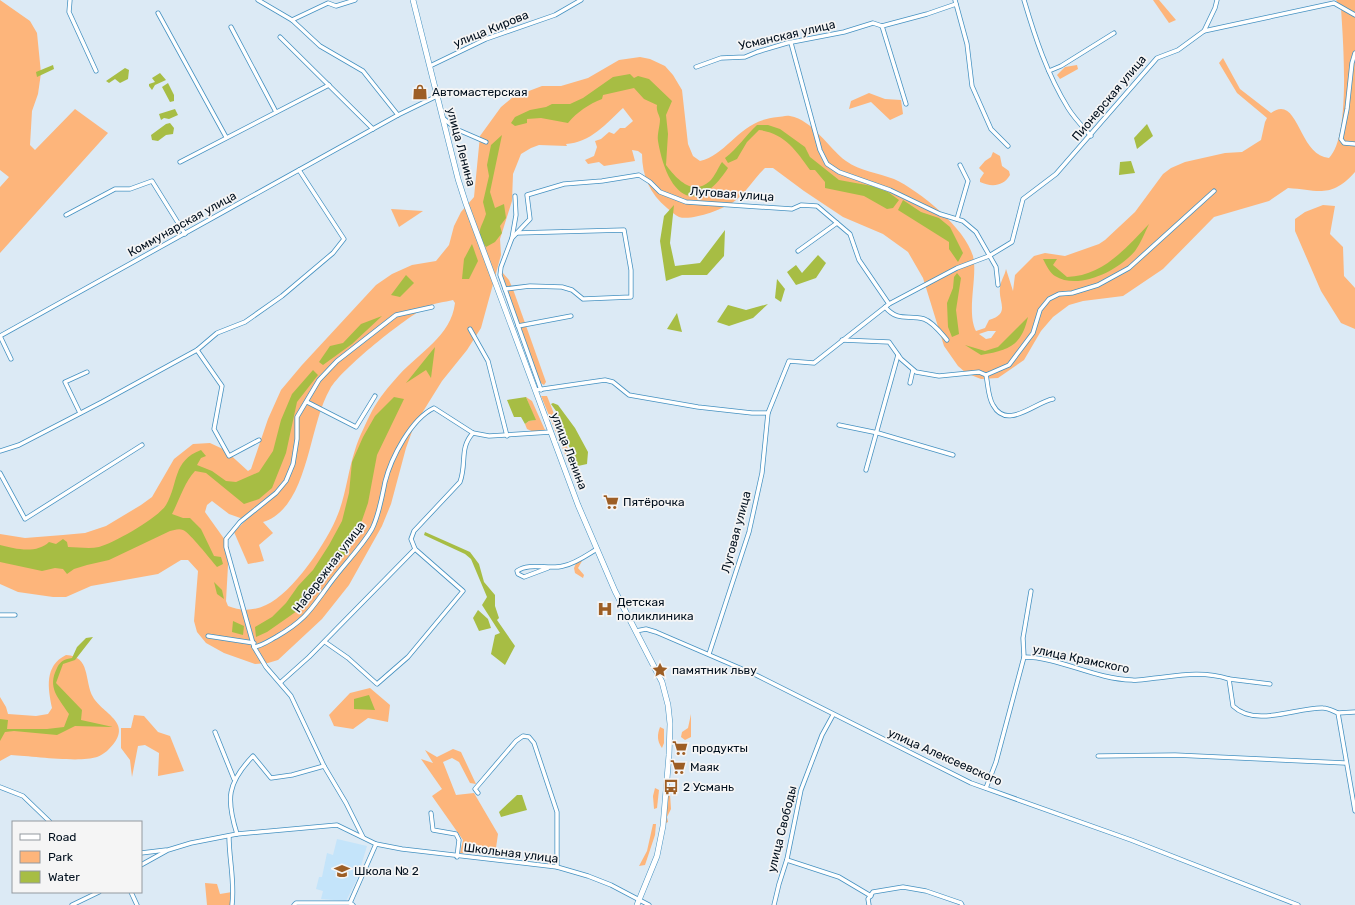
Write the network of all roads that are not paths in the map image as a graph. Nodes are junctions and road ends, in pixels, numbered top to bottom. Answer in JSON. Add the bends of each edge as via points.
{"nodes":[{"id":1,"x":70,"y":0,"type":"edge"},
{"id":2,"x":258,"y":0,"type":"edge"},
{"id":3,"x":355,"y":0,"type":"edge"},
{"id":4,"x":413,"y":0,"type":"edge"},
{"id":5,"x":581,"y":0,"type":"edge"},
{"id":6,"x":1024,"y":0,"type":"edge"},
{"id":7,"x":1217,"y":0,"type":"edge"},
{"id":8,"x":328,"y":2,"type":"edge"},
{"id":9,"x":955,"y":2,"type":"edge"},
{"id":10,"x":158,"y":13,"type":"dead end"},
{"id":11,"x":1355,"y":15,"type":"edge"},
{"id":12,"x":292,"y":20,"type":"junction"},
{"id":13,"x":882,"y":26,"type":"junction"},
{"id":14,"x":231,"y":27,"type":"dead end"},
{"id":15,"x":1204,"y":31,"type":"junction"},
{"id":16,"x":1114,"y":33,"type":"dead end"},
{"id":17,"x":280,"y":37,"type":"dead end"},
{"id":18,"x":791,"y":43,"type":"junction"},
{"id":19,"x":1355,"y":53,"type":"edge"},
{"id":20,"x":430,"y":66,"type":"junction"},
{"id":21,"x":696,"y":67,"type":"dead end"},
{"id":22,"x":96,"y":71,"type":"dead end"},
{"id":23,"x":1050,"y":72,"type":"junction"},
{"id":24,"x":329,"y":85,"type":"junction"},
{"id":25,"x":438,"y":96,"type":"junction"},
{"id":26,"x":906,"y":104,"type":"dead end"},
{"id":27,"x":276,"y":112,"type":"junction"},
{"id":28,"x":398,"y":115,"type":"junction"},
{"id":29,"x":444,"y":118,"type":"junction"},
{"id":30,"x":373,"y":129,"type":"junction"},
{"id":31,"x":1091,"y":136,"type":"junction"},
{"id":32,"x":226,"y":137,"type":"junction"},
{"id":33,"x":486,"y":142,"type":"dead end"},
{"id":34,"x":1355,"y":144,"type":"edge"},
{"id":35,"x":1008,"y":146,"type":"dead end"},
{"id":36,"x":180,"y":162,"type":"dead end"},
{"id":37,"x":960,"y":165,"type":"dead end"},
{"id":38,"x":299,"y":170,"type":"junction"},
{"id":39,"x":1214,"y":191,"type":"dead end"},
{"id":40,"x":515,"y":196,"type":"dead end"},
{"id":41,"x":66,"y":215,"type":"dead end"},
{"id":42,"x":957,"y":219,"type":"junction"},
{"id":43,"x":837,"y":223,"type":"junction"},
{"id":44,"x":517,"y":233,"type":"junction"},
{"id":45,"x":185,"y":234,"type":"junction"},
{"id":46,"x":512,"y":238,"type":"junction"},
{"id":47,"x":1012,"y":242,"type":"joint"},
{"id":48,"x":798,"y":251,"type":"dead end"},
{"id":49,"x":989,"y":256,"type":"junction"},
{"id":50,"x":998,"y":285,"type":"dead end"},
{"id":51,"x":504,"y":290,"type":"junction"},
{"id":52,"x":889,"y":304,"type":"junction"},
{"id":53,"x":432,"y":307,"type":"dead end"},
{"id":54,"x":885,"y":307,"type":"junction"},
{"id":55,"x":571,"y":316,"type":"dead end"},
{"id":56,"x":518,"y":326,"type":"junction"},
{"id":57,"x":470,"y":329,"type":"dead end"},
{"id":58,"x":0,"y":336,"type":"edge"},
{"id":59,"x":842,"y":340,"type":"junction"},
{"id":60,"x":947,"y":340,"type":"dead end"},
{"id":61,"x":197,"y":350,"type":"junction"},
{"id":62,"x":898,"y":355,"type":"junction"},
{"id":63,"x":11,"y":359,"type":"dead end"},
{"id":64,"x":913,"y":370,"type":"junction"},
{"id":65,"x":87,"y":372,"type":"dead end"},
{"id":66,"x":986,"y":375,"type":"junction"},
{"id":67,"x":910,"y":383,"type":"dead end"},
{"id":68,"x":538,"y":390,"type":"junction"},
{"id":69,"x":375,"y":396,"type":"dead end"},
{"id":70,"x":1053,"y":399,"type":"dead end"},
{"id":71,"x":307,"y":402,"type":"junction"},
{"id":72,"x":80,"y":413,"type":"junction"},
{"id":73,"x":768,"y":413,"type":"junction"},
{"id":74,"x":839,"y":425,"type":"dead end"},
{"id":75,"x":551,"y":432,"type":"junction"},
{"id":76,"x":473,"y":433,"type":"junction"},
{"id":77,"x":878,"y":433,"type":"junction"},
{"id":78,"x":507,"y":436,"type":"junction"},
{"id":79,"x":258,"y":440,"type":"dead end"},
{"id":80,"x":142,"y":445,"type":"dead end"},
{"id":81,"x":0,"y":451,"type":"edge"},
{"id":82,"x":953,"y":455,"type":"dead end"},
{"id":83,"x":866,"y":470,"type":"dead end"},
{"id":84,"x":0,"y":473,"type":"edge"},
{"id":85,"x":415,"y":549,"type":"junction"},
{"id":86,"x":597,"y":549,"type":"junction"},
{"id":87,"x":548,"y":568,"type":"junction"},
{"id":88,"x":1031,"y":591,"type":"dead end"},
{"id":89,"x":0,"y":615,"type":"edge"},
{"id":90,"x":15,"y":615,"type":"dead end"},
{"id":91,"x":636,"y":631,"type":"junction"},
{"id":92,"x":208,"y":636,"type":"dead end"},
{"id":93,"x":325,"y":642,"type":"junction"},
{"id":94,"x":254,"y":645,"type":"junction"},
{"id":95,"x":709,"y":654,"type":"junction"},
{"id":96,"x":1024,"y":657,"type":"junction"},
{"id":97,"x":1229,"y":679,"type":"junction"},
{"id":98,"x":281,"y":682,"type":"junction"},
{"id":99,"x":1270,"y":684,"type":"dead end"},
{"id":100,"x":1355,"y":712,"type":"edge"},
{"id":101,"x":1338,"y":713,"type":"junction"},
{"id":102,"x":833,"y":715,"type":"junction"},
{"id":103,"x":215,"y":732,"type":"dead end"},
{"id":104,"x":1098,"y":756,"type":"dead end"},
{"id":105,"x":1346,"y":763,"type":"junction"},
{"id":106,"x":324,"y":766,"type":"junction"},
{"id":107,"x":234,"y":779,"type":"junction"},
{"id":108,"x":0,"y":787,"type":"edge"},
{"id":109,"x":986,"y":788,"type":"junction"},
{"id":110,"x":478,"y":793,"type":"dead end"},
{"id":111,"x":1355,"y":811,"type":"edge"},
{"id":112,"x":431,"y":813,"type":"dead end"},
{"id":113,"x":49,"y":821,"type":"edge"},
{"id":114,"x":236,"y":834,"type":"junction"},
{"id":115,"x":228,"y":836,"type":"junction"},
{"id":116,"x":363,"y":837,"type":"junction"},
{"id":117,"x":376,"y":844,"type":"junction"},
{"id":118,"x":168,"y":850,"type":"junction"},
{"id":119,"x":142,"y":853,"type":"edge"},
{"id":120,"x":457,"y":857,"type":"junction"},
{"id":121,"x":787,"y":860,"type":"junction"},
{"id":122,"x":142,"y":864,"type":"edge"},
{"id":123,"x":557,"y":867,"type":"junction"},
{"id":124,"x":97,"y":893,"type":"edge"},
{"id":125,"x":132,"y":893,"type":"edge"},
{"id":126,"x":871,"y":896,"type":"junction"},
{"id":127,"x":640,"y":899,"type":"junction"},
{"id":128,"x":352,"y":904,"type":"edge"},
{"id":129,"x":72,"y":905,"type":"edge"},
{"id":130,"x":137,"y":905,"type":"edge"},
{"id":131,"x":232,"y":905,"type":"edge"},
{"id":132,"x":294,"y":905,"type":"edge"},
{"id":133,"x":637,"y":905,"type":"edge"},
{"id":134,"x":649,"y":905,"type":"edge"},
{"id":135,"x":774,"y":905,"type":"edge"},
{"id":136,"x":869,"y":905,"type":"edge"},
{"id":137,"x":962,"y":905,"type":"edge"},
{"id":138,"x":1298,"y":905,"type":"edge"}],
"edges":[{"from":1,"to":22,"type":"street","via":[[69,12]]},
{"from":2,"to":12,"type":"street"},
{"from":3,"to":8,"type":"street","via":[[336,6]]},
{"from":4,"to":20,"type":"main road","name":"улица Ленина"},
{"from":5,"to":20,"type":"street","name":"улица Кирова","via":[[555,15],[486,39]]},
{"from":6,"to":23,"type":"street","via":[[1036,40]]},
{"from":7,"to":15,"type":"street","via":[[1216,8]]},
{"from":8,"to":12,"type":"street"},
{"from":9,"to":13,"type":"street","name":"Усманская улица","via":[[920,16]]},
{"from":9,"to":35,"type":"street","via":[[966,44],[972,86],[991,129]]},
{"from":10,"to":32,"type":"street"},
{"from":11,"to":15,"type":"street","name":"Пионерская улица","via":[[1334,3]]},
{"from":12,"to":28,"type":"street","via":[[320,46],[363,71]]},
{"from":13,"to":18,"type":"street","name":"Усманская улица","via":[[873,23]]},
{"from":13,"to":26,"type":"street"},
{"from":14,"to":27,"type":"street"},
{"from":15,"to":31,"type":"street","name":"Пионерская улица","via":[[1178,50],[1157,58]]},
{"from":16,"to":23,"type":"street"},
{"from":17,"to":24,"type":"street"},
{"from":18,"to":21,"type":"street","name":"Усманская улица","via":[[745,57],[721,58]]},
{"from":18,"to":42,"type":"street","via":[[820,150],[827,164],[839,172],[890,190],[940,214]]},
{"from":19,"to":34,"type":"street","via":[[1341,139],[1344,143]]},
{"from":20,"to":25,"type":"main road","name":"улица Ленина"},
{"from":23,"to":31,"type":"street","via":[[1068,109]]},
{"from":24,"to":27,"type":"street"},
{"from":24,"to":30,"type":"street"},
{"from":25,"to":28,"type":"street","name":"Коммунарская улица"},
{"from":25,"to":29,"type":"main road","name":"улица Ленина"},
{"from":27,"to":32,"type":"street"},
{"from":28,"to":30,"type":"street","name":"Коммунарская улица"},
{"from":29,"to":33,"type":"street","via":[[456,129]]},
{"from":29,"to":68,"type":"main road","name":"улица Ленина","via":[[458,179]]},
{"from":30,"to":38,"type":"street","name":"Коммунарская улица"},
{"from":31,"to":47,"type":"street","name":"Пионерская улица","via":[[1056,174],[1023,199]]},
{"from":32,"to":36,"type":"street"},
{"from":37,"to":42,"type":"street","via":[[968,181]]},
{"from":38,"to":45,"type":"street","name":"Коммунарская улица"},
{"from":38,"to":61,"type":"street","via":[[344,239],[333,253],[282,296],[245,322],[217,333]]},
{"from":39,"to":66,"type":"street","via":[[1129,268],[1098,285],[1059,294],[1049,300],[1040,310],[1033,333],[1009,365]]},
{"from":40,"to":46,"type":"street","via":[[516,215]]},
{"from":41,"to":45,"type":"street","via":[[115,189],[130,189],[152,181]]},
{"from":42,"to":49,"type":"street","via":[[976,232]]},
{"from":43,"to":44,"type":"street","name":"Луговая улица","via":[[817,206],[801,205],[792,209],[686,202],[660,192],[650,182],[638,176],[564,184],[527,195],[530,219]]},
{"from":43,"to":48,"type":"street"},
{"from":43,"to":52,"type":"street","name":"Луговая улица","via":[[850,234],[858,260]]},
{"from":44,"to":46,"type":"street","name":"Луговая улица"},
{"from":44,"to":51,"type":"street","via":[[624,230],[632,270],[631,297],[583,299],[572,290],[546,286]]},
{"from":45,"to":58,"type":"street","name":"Коммунарская улица"},
{"from":46,"to":51,"type":"street","name":"Луговая улица","via":[[500,271]]},
{"from":47,"to":49,"type":"street","name":"Луговая улица"},
{"from":49,"to":50,"type":"street","via":[[996,267]]},
{"from":49,"to":52,"type":"street","name":"Луговая улица","via":[[957,268]]},
{"from":51,"to":56,"type":"street","name":"Луговая улица"},
{"from":52,"to":54,"type":"street","name":"Луговая улица"},
{"from":53,"to":71,"type":"street","via":[[396,315],[372,333],[337,361],[319,380]]},
{"from":54,"to":59,"type":"street","name":"Луговая улица"},
{"from":54,"to":60,"type":"street","via":[[890,313],[900,317],[923,318]]},
{"from":55,"to":56,"type":"street"},
{"from":56,"to":68,"type":"street","name":"Луговая улица"},
{"from":57,"to":78,"type":"street","via":[[488,361]]},
{"from":58,"to":63,"type":"street"},
{"from":59,"to":62,"type":"street","via":[[889,342]]},
{"from":59,"to":73,"type":"street","name":"Луговая улица","via":[[814,363],[789,361]]},
{"from":61,"to":72,"type":"street"},
{"from":61,"to":79,"type":"street","via":[[222,386],[214,429],[229,456]]},
{"from":62,"to":64,"type":"street"},
{"from":62,"to":77,"type":"street"},
{"from":64,"to":66,"type":"street","via":[[939,376],[979,372]]},
{"from":64,"to":67,"type":"street"},
{"from":65,"to":72,"type":"street","via":[[65,382]]},
{"from":66,"to":70,"type":"street","via":[[992,405],[998,412],[1014,416]]},
{"from":68,"to":73,"type":"street","via":[[606,380],[613,382],[629,395],[698,407]]},
{"from":68,"to":75,"type":"main road","name":"улица Ленина"},
{"from":69,"to":71,"type":"street","via":[[356,427]]},
{"from":71,"to":94,"type":"street","via":[[297,417],[293,464],[286,481],[226,539],[227,552]]},
{"from":72,"to":81,"type":"street","via":[[19,445]]},
{"from":73,"to":95,"type":"street","name":"Луговая улица","via":[[762,473],[749,532]]},
{"from":74,"to":77,"type":"street"},
{"from":75,"to":78,"type":"street","name":"Набережная улица"},
{"from":75,"to":86,"type":"main road","name":"улица Ленина"},
{"from":76,"to":78,"type":"street","name":"Набережная улица"},
{"from":76,"to":85,"type":"street","via":[[464,447],[464,472],[460,482],[414,531],[411,539]]},
{"from":76,"to":94,"type":"street","name":"Набережная улица","via":[[434,408],[425,412],[411,426],[398,452],[372,528],[301,621],[272,639]]},
{"from":77,"to":82,"type":"street"},
{"from":77,"to":83,"type":"street"},
{"from":80,"to":84,"type":"street","via":[[24,519]]},
{"from":85,"to":93,"type":"street"},
{"from":85,"to":93,"type":"street","via":[[463,591],[408,658],[377,684],[348,658]]},
{"from":86,"to":87,"type":"street","via":[[565,566]]},
{"from":86,"to":91,"type":"main road","name":"улица Ленина"},
{"from":87,"to":87,"type":"street","via":[[526,567],[517,571],[524,577]]},
{"from":88,"to":96,"type":"street","via":[[1023,638]]},
{"from":89,"to":90,"type":"street"},
{"from":91,"to":95,"type":"street","name":"улица Алексеевского","via":[[646,629]]},
{"from":91,"to":127,"type":"main road","name":"улица Ленина","via":[[662,682],[670,724],[663,826],[657,856]]},
{"from":92,"to":94,"type":"street"},
{"from":93,"to":98,"type":"street"},
{"from":94,"to":98,"type":"street","via":[[266,667]]},
{"from":95,"to":102,"type":"street","name":"улица Алексеевского"},
{"from":96,"to":97,"type":"street","name":"улица Крамского","via":[[1036,657],[1093,674],[1133,681],[1190,673]]},
{"from":96,"to":109,"type":"street","name":"улица Крамского","via":[[996,762]]},
{"from":97,"to":99,"type":"street","name":"улица Крамского"},
{"from":97,"to":101,"type":"street","via":[[1233,706],[1247,713],[1269,717],[1297,710],[1323,708]]},
{"from":98,"to":106,"type":"street","via":[[291,696]]},
{"from":100,"to":101,"type":"street"},
{"from":101,"to":105,"type":"street"},
{"from":102,"to":109,"type":"street","name":"улица Алексеевского"},
{"from":102,"to":121,"type":"street","name":"улица Свободы","via":[[822,735],[801,790]]},
{"from":103,"to":107,"type":"street"},
{"from":104,"to":105,"type":"street","via":[[1175,755]]},
{"from":105,"to":111,"type":"street"},
{"from":106,"to":107,"type":"street","via":[[271,778],[253,756]]},
{"from":106,"to":116,"type":"street"},
{"from":107,"to":114,"type":"street","via":[[230,796]]},
{"from":108,"to":113,"type":"street","via":[[23,796]]},
{"from":109,"to":138,"type":"street","name":"улица Алексеевского","via":[[1131,840]]},
{"from":110,"to":123,"type":"street","via":[[475,789],[516,741],[523,736],[529,737],[534,743],[558,812]]},
{"from":112,"to":120,"type":"street","via":[[433,830],[456,834],[459,840]]},
{"from":114,"to":115,"type":"street","name":"Школьная улица"},
{"from":114,"to":116,"type":"street","name":"Школьная улица","via":[[337,825]]},
{"from":115,"to":118,"type":"street","name":"Школьная улица"},
{"from":115,"to":131,"type":"street","via":[[234,888]]},
{"from":116,"to":117,"type":"street","name":"Школьная улица"},
{"from":117,"to":120,"type":"street","name":"Школьная улица"},
{"from":117,"to":128,"type":"street"},
{"from":118,"to":119,"type":"street","name":"Школьная улица"},
{"from":118,"to":122,"type":"street","name":"Школьная улица"},
{"from":120,"to":123,"type":"street","name":"Школьная улица"},
{"from":121,"to":126,"type":"street","via":[[839,877]]},
{"from":121,"to":135,"type":"street","name":"улица Свободы"},
{"from":123,"to":127,"type":"street","name":"Школьная улица","via":[[588,876]]},
{"from":124,"to":129,"type":"street"},
{"from":125,"to":130,"type":"street"},
{"from":126,"to":136,"type":"street","via":[[868,899]]},
{"from":126,"to":137,"type":"street","via":[[873,892],[904,887],[926,891]]},
{"from":127,"to":133,"type":"main road","name":"улица Ленина"},
{"from":127,"to":134,"type":"street"},
{"from":128,"to":132,"type":"street"}]}
